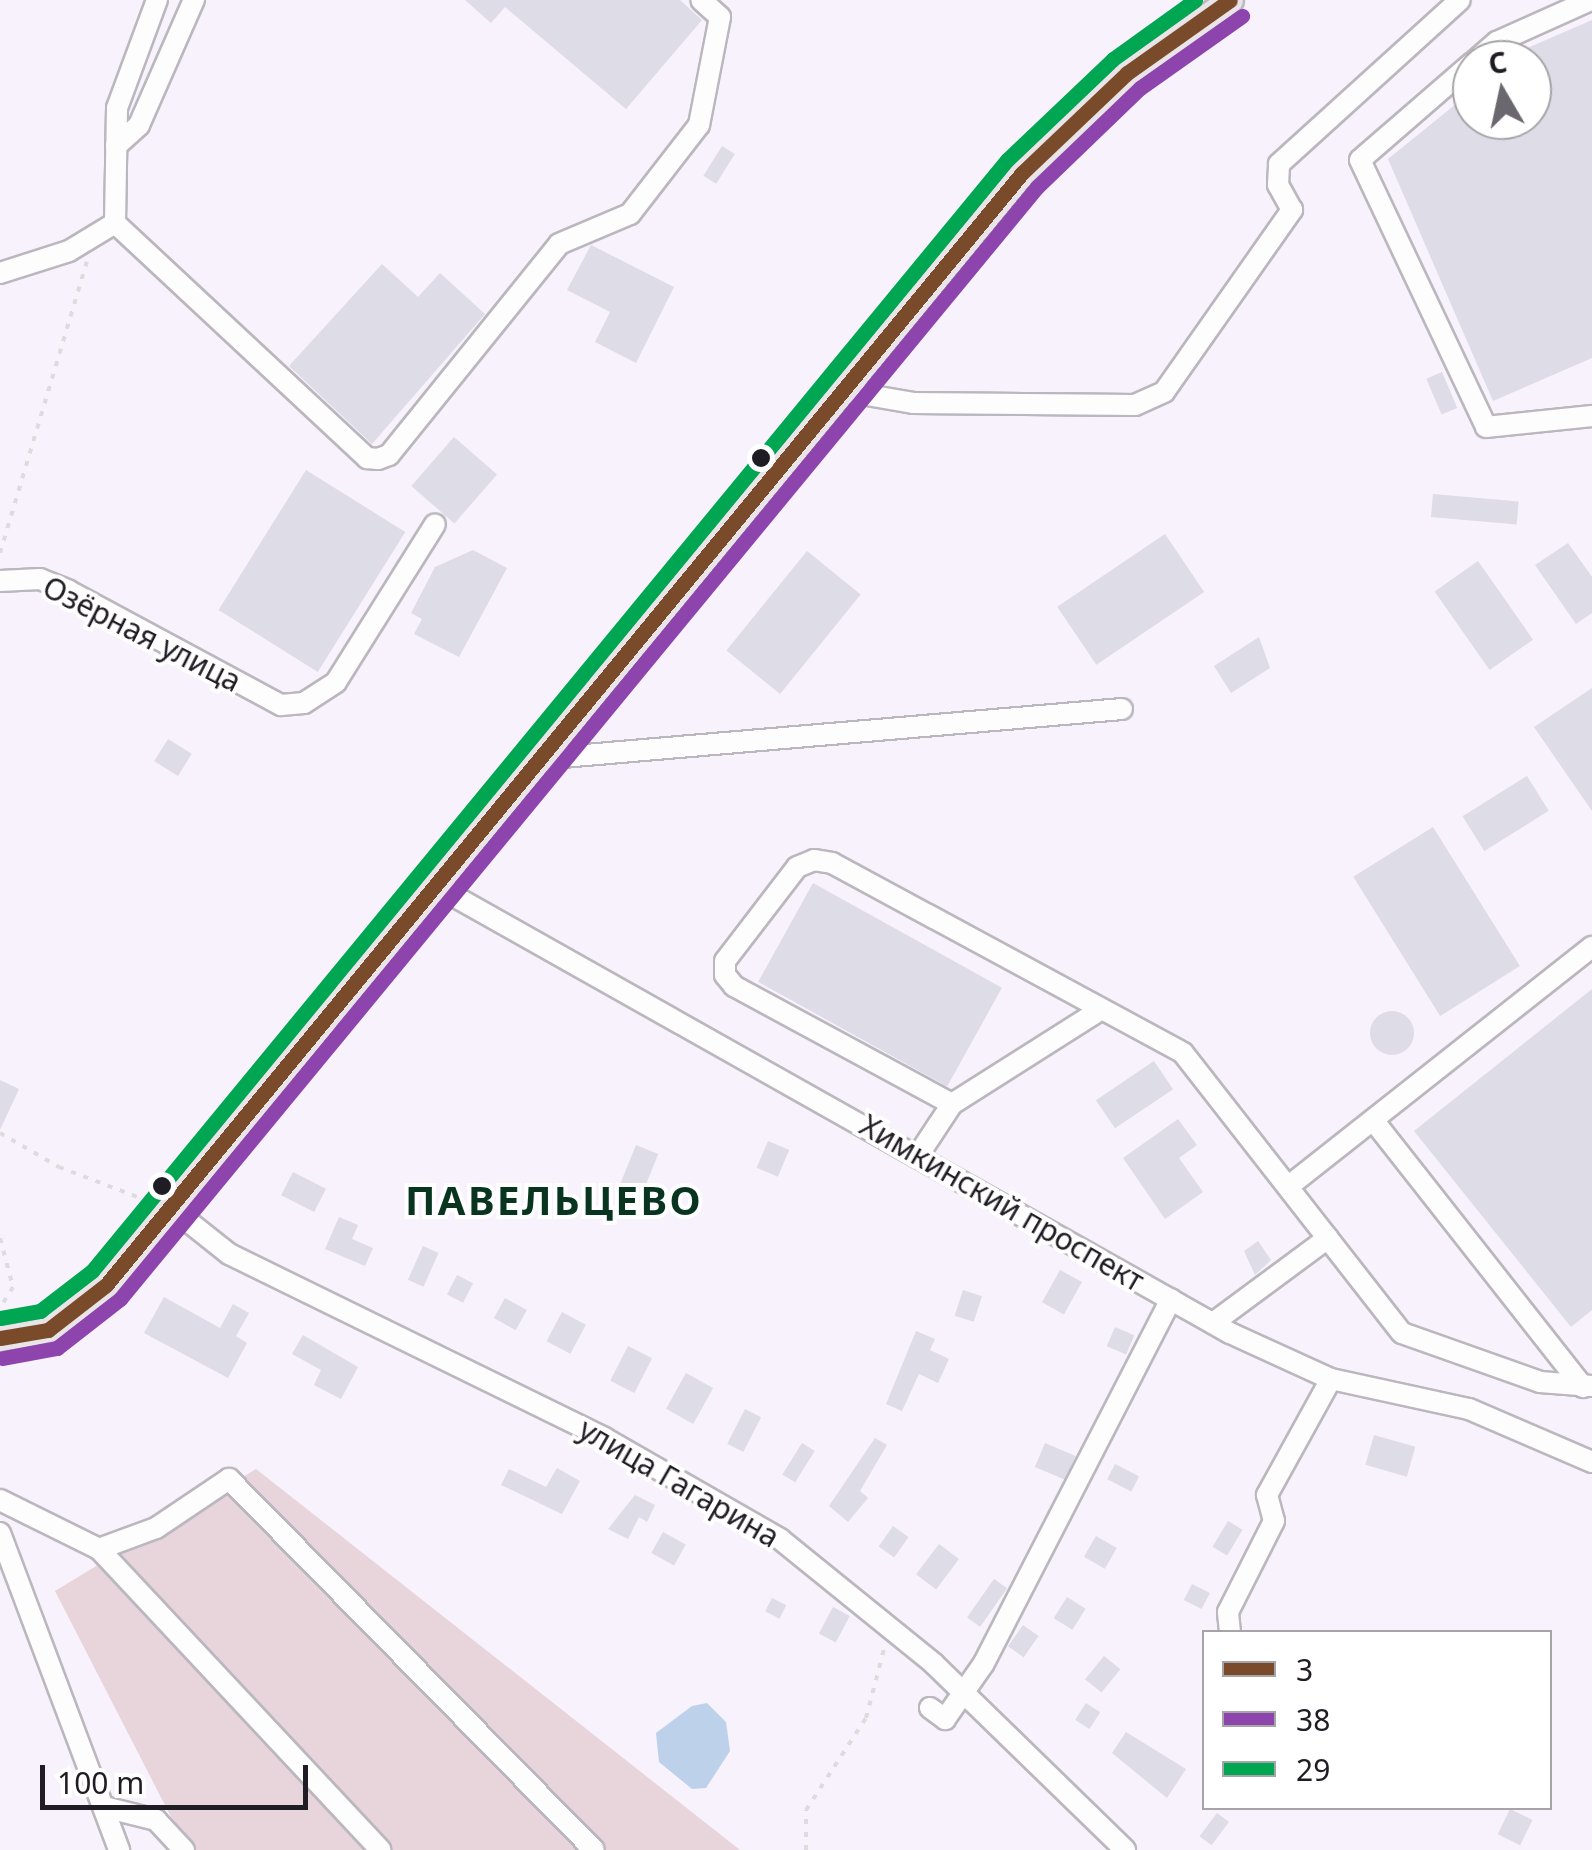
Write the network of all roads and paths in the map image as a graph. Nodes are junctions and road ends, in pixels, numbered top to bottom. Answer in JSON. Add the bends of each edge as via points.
{"nodes":[{"id":1,"x":157,"y":0,"type":"edge"},
{"id":2,"x":194,"y":0,"type":"edge"},
{"id":3,"x":701,"y":0,"type":"edge"},
{"id":4,"x":1230,"y":0,"type":"edge"},
{"id":5,"x":1460,"y":0,"type":"edge"},
{"id":6,"x":1591,"y":0,"type":"edge"},
{"id":7,"x":1501,"y":40,"type":"edge"},
{"id":8,"x":1452,"y":81,"type":"edge"},
{"id":9,"x":116,"y":146,"type":"junction"},
{"id":10,"x":115,"y":224,"type":"junction"},
{"id":11,"x":93,"y":236,"type":"junction"},
{"id":12,"x":0,"y":273,"type":"edge"},
{"id":13,"x":838,"y":390,"type":"junction"},
{"id":14,"x":1592,"y":416,"type":"edge"},
{"id":15,"x":436,"y":524,"type":"dead end"},
{"id":16,"x":0,"y":553,"type":"edge"},
{"id":17,"x":0,"y":581,"type":"edge"},
{"id":18,"x":1122,"y":709,"type":"dead end"},
{"id":19,"x":539,"y":760,"type":"junction"},
{"id":20,"x":436,"y":886,"type":"junction"},
{"id":21,"x":1592,"y":947,"type":"edge"},
{"id":22,"x":1097,"y":1012,"type":"junction"},
{"id":23,"x":952,"y":1104,"type":"junction"},
{"id":24,"x":1373,"y":1120,"type":"junction"},
{"id":25,"x":0,"y":1133,"type":"edge"},
{"id":26,"x":918,"y":1154,"type":"junction"},
{"id":27,"x":1289,"y":1186,"type":"junction"},
{"id":28,"x":162,"y":1200,"type":"junction"},
{"id":29,"x":0,"y":1238,"type":"edge"},
{"id":30,"x":1328,"y":1238,"type":"junction"},
{"id":31,"x":1171,"y":1299,"type":"junction"},
{"id":32,"x":0,"y":1308,"type":"edge"},
{"id":33,"x":1213,"y":1323,"type":"junction"},
{"id":34,"x":0,"y":1338,"type":"edge"},
{"id":35,"x":1331,"y":1378,"type":"junction"},
{"id":36,"x":1588,"y":1386,"type":"edge"},
{"id":37,"x":1592,"y":1462,"type":"edge"},
{"id":38,"x":0,"y":1500,"type":"edge"},
{"id":39,"x":0,"y":1533,"type":"edge"},
{"id":40,"x":99,"y":1549,"type":"junction"},
{"id":41,"x":890,"y":1626,"type":"junction"},
{"id":42,"x":1230,"y":1630,"type":"edge"},
{"id":43,"x":962,"y":1694,"type":"junction"},
{"id":44,"x":930,"y":1708,"type":"dead end"},
{"id":45,"x":104,"y":1807,"type":"junction"},
{"id":46,"x":119,"y":1850,"type":"edge"},
{"id":47,"x":184,"y":1850,"type":"edge"},
{"id":48,"x":381,"y":1850,"type":"edge"},
{"id":49,"x":594,"y":1850,"type":"edge"},
{"id":50,"x":806,"y":1850,"type":"edge"},
{"id":51,"x":1126,"y":1850,"type":"edge"}],
"edges":[{"from":1,"to":9,"type":"street","via":[[116,108]]},
{"from":2,"to":9,"type":"street","via":[[139,126]]},
{"from":3,"to":10,"type":"street","via":[[720,16],[699,125],[630,214],[559,244],[389,455],[378,460],[367,458]]},
{"from":4,"to":13,"type":"main road","via":[[1072,121]]},
{"from":5,"to":13,"type":"street","via":[[1279,164],[1278,185],[1292,210],[1164,392],[1135,405],[914,403]]},
{"from":6,"to":7,"type":"street"},
{"from":8,"to":14,"type":"street","via":[[1360,160],[1486,427]]},
{"from":9,"to":10,"type":"street"},
{"from":10,"to":11,"type":"street"},
{"from":11,"to":12,"type":"street"},
{"from":11,"to":16,"type":"path","via":[[50,402]]},
{"from":13,"to":19,"type":"main road"},
{"from":15,"to":17,"type":"street","name":"Озёрная улица","via":[[336,682],[304,703],[281,705],[69,590],[40,579]]},
{"from":18,"to":19,"type":"street"},
{"from":19,"to":20,"type":"main road"},
{"from":20,"to":26,"type":"street","name":"Химкинский проспект"},
{"from":20,"to":28,"type":"main road"},
{"from":21,"to":24,"type":"street"},
{"from":22,"to":23,"type":"street"},
{"from":22,"to":23,"type":"street","via":[[832,863],[814,860],[797,867],[726,961],[725,975],[734,986]]},
{"from":22,"to":27,"type":"street","via":[[1182,1054]]},
{"from":23,"to":26,"type":"street"},
{"from":24,"to":27,"type":"street"},
{"from":24,"to":36,"type":"street"},
{"from":25,"to":28,"type":"path","via":[[146,1203]]},
{"from":26,"to":31,"type":"street","name":"Химкинский проспект"},
{"from":27,"to":30,"type":"street"},
{"from":28,"to":34,"type":"main road","via":[[76,1312],[48,1330]]},
{"from":28,"to":41,"type":"street","name":"улица Гагарина","via":[[229,1254],[604,1438],[780,1539]]},
{"from":29,"to":32,"type":"path","via":[[13,1287]]},
{"from":30,"to":33,"type":"street"},
{"from":30,"to":36,"type":"street","via":[[1402,1333],[1540,1382]]},
{"from":31,"to":33,"type":"street","name":"Химкинский проспект"},
{"from":31,"to":43,"type":"street","via":[[1058,1530]]},
{"from":33,"to":35,"type":"street","name":"Химкинский проспект"},
{"from":35,"to":37,"type":"street","name":"Химкинский проспект","via":[[1469,1409]]},
{"from":35,"to":42,"type":"street","via":[[1268,1494],[1274,1521],[1228,1612]]},
{"from":38,"to":40,"type":"street"},
{"from":39,"to":45,"type":"street"},
{"from":40,"to":48,"type":"street"},
{"from":40,"to":49,"type":"street","via":[[156,1528],[229,1480]]},
{"from":41,"to":43,"type":"street","name":"улица Гагарина"},
{"from":41,"to":50,"type":"path","via":[[866,1718],[806,1810]]},
{"from":43,"to":44,"type":"street","via":[[945,1719]]},
{"from":43,"to":51,"type":"street","name":"улица Гагарина"},
{"from":45,"to":46,"type":"street"},
{"from":45,"to":47,"type":"street","via":[[156,1820]]}]}
